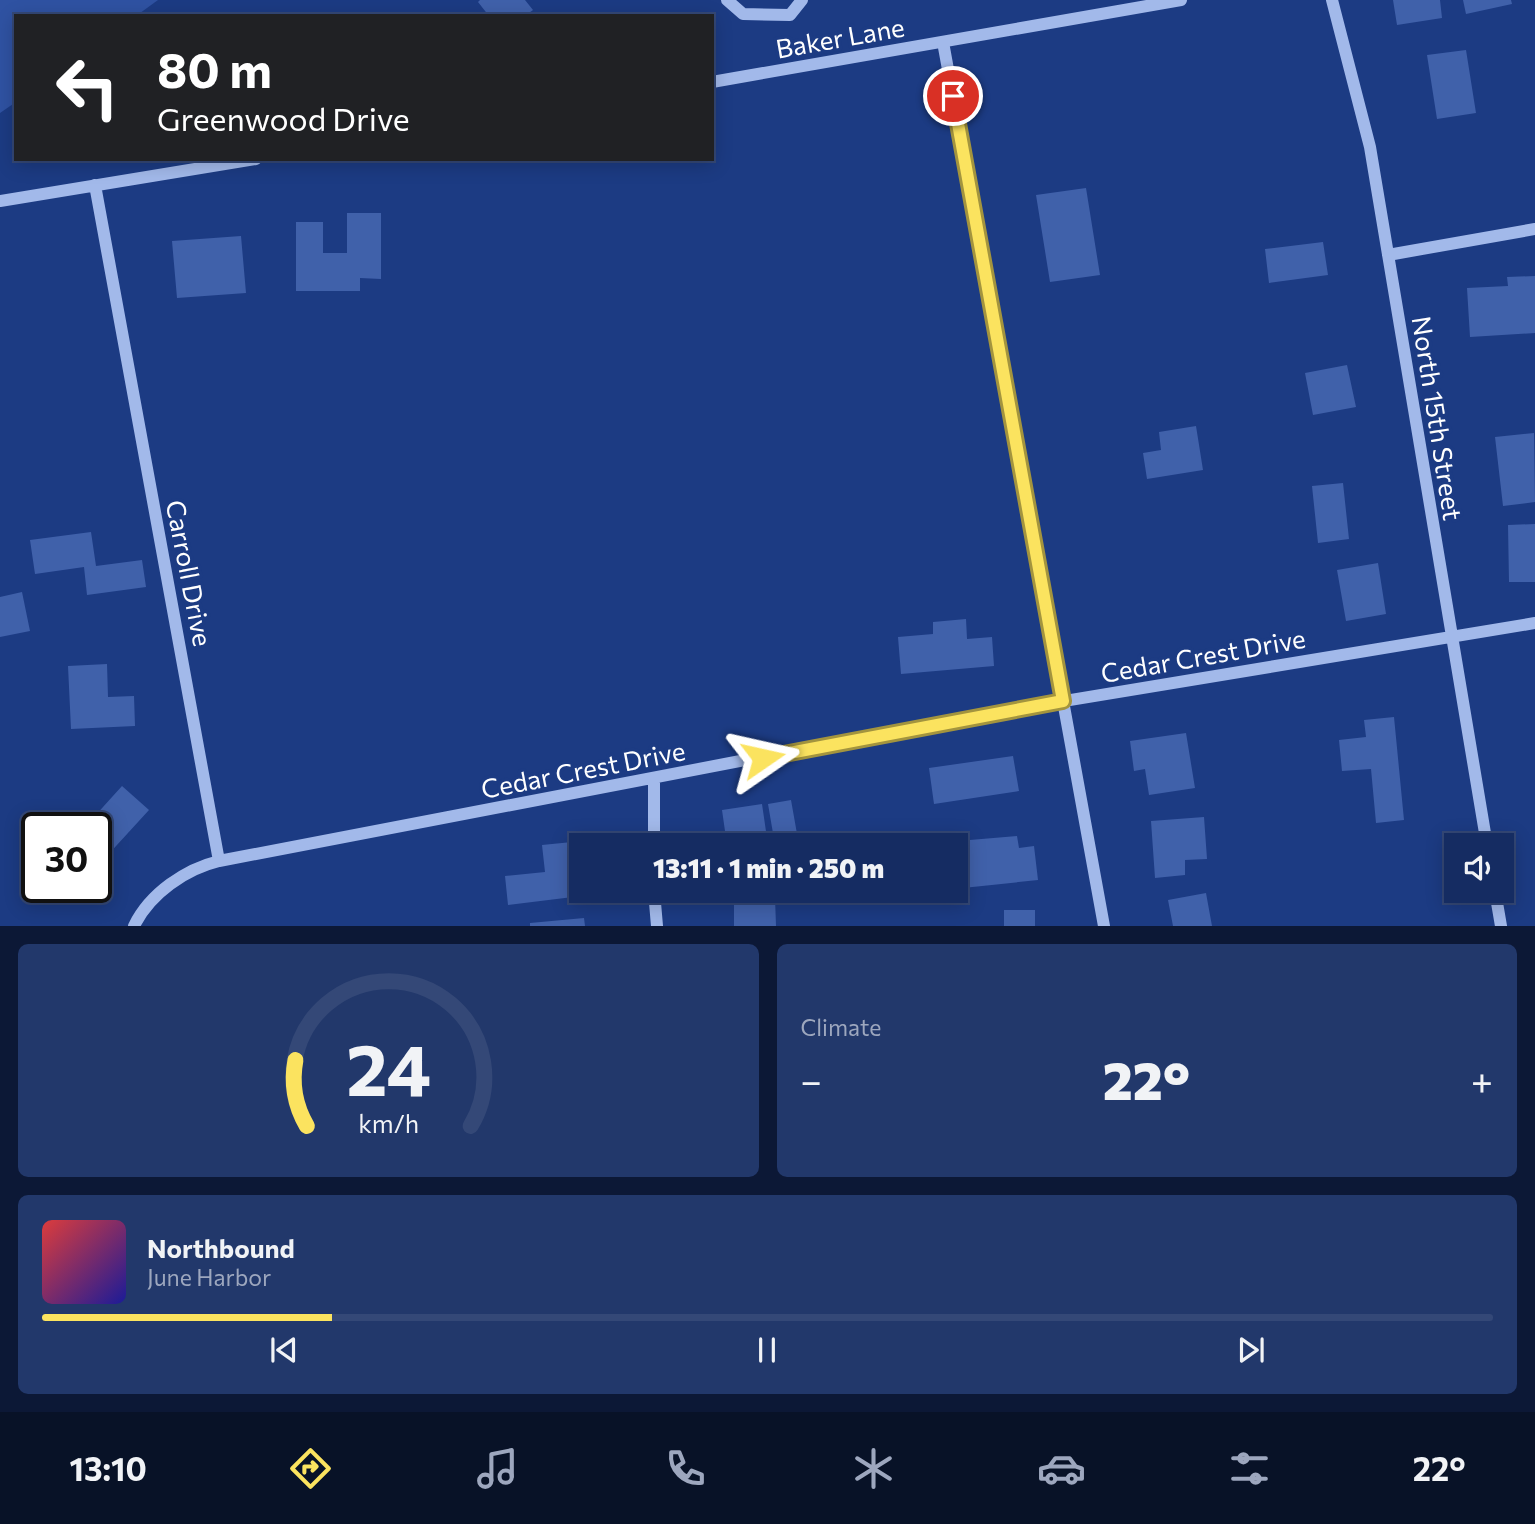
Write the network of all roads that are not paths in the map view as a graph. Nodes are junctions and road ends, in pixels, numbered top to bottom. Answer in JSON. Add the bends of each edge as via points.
{"nodes":[{"id":1,"x":727,"y":0,"type":"edge"},
{"id":2,"x":802,"y":0,"type":"edge"},
{"id":3,"x":1181,"y":0,"type":"edge"},
{"id":4,"x":1332,"y":0,"type":"edge"},
{"id":5,"x":943,"y":43,"type":"junction"},
{"id":6,"x":714,"y":82,"type":"edge"},
{"id":7,"x":244,"y":161,"type":"edge"},
{"id":8,"x":95,"y":185,"type":"junction"},
{"id":9,"x":0,"y":201,"type":"edge"},
{"id":10,"x":1535,"y":229,"type":"edge"},
{"id":11,"x":1388,"y":254,"type":"junction"},
{"id":12,"x":1535,"y":623,"type":"edge"},
{"id":13,"x":1452,"y":636,"type":"junction"},
{"id":14,"x":1063,"y":701,"type":"junction"},
{"id":15,"x":654,"y":779,"type":"junction"},
{"id":16,"x":654,"y":833,"type":"edge"},
{"id":17,"x":1486,"y":833,"type":"edge"},
{"id":18,"x":219,"y":861,"type":"junction"},
{"id":19,"x":655,"y":903,"type":"edge"},
{"id":20,"x":1497,"y":903,"type":"edge"},
{"id":21,"x":134,"y":926,"type":"edge"},
{"id":22,"x":657,"y":926,"type":"edge"},
{"id":23,"x":1104,"y":926,"type":"edge"},
{"id":24,"x":1501,"y":926,"type":"edge"}],
"edges":[{"from":1,"to":2,"type":"street","via":[[743,14],[790,15]]},
{"from":3,"to":5,"type":"street","name":"Baker Lane"},
{"from":4,"to":11,"type":"street","name":"North 15th Street","via":[[1370,147]]},
{"from":5,"to":6,"type":"street","name":"Baker Lane"},
{"from":5,"to":14,"type":"street"},
{"from":7,"to":8,"type":"street"},
{"from":8,"to":9,"type":"street"},
{"from":8,"to":18,"type":"street","name":"Carroll Drive"},
{"from":10,"to":11,"type":"street"},
{"from":11,"to":13,"type":"street","name":"North 15th Street"},
{"from":12,"to":13,"type":"street","name":"Cedar Crest Drive"},
{"from":13,"to":14,"type":"street","name":"Cedar Crest Drive"},
{"from":13,"to":17,"type":"street","name":"North 15th Street"},
{"from":14,"to":15,"type":"street","name":"Cedar Crest Drive"},
{"from":14,"to":23,"type":"street"},
{"from":15,"to":16,"type":"street"},
{"from":15,"to":18,"type":"street","name":"Cedar Crest Drive"},
{"from":18,"to":21,"type":"street","via":[[176,880],[152,901]]},
{"from":19,"to":22,"type":"street"},
{"from":20,"to":24,"type":"street"}]}
